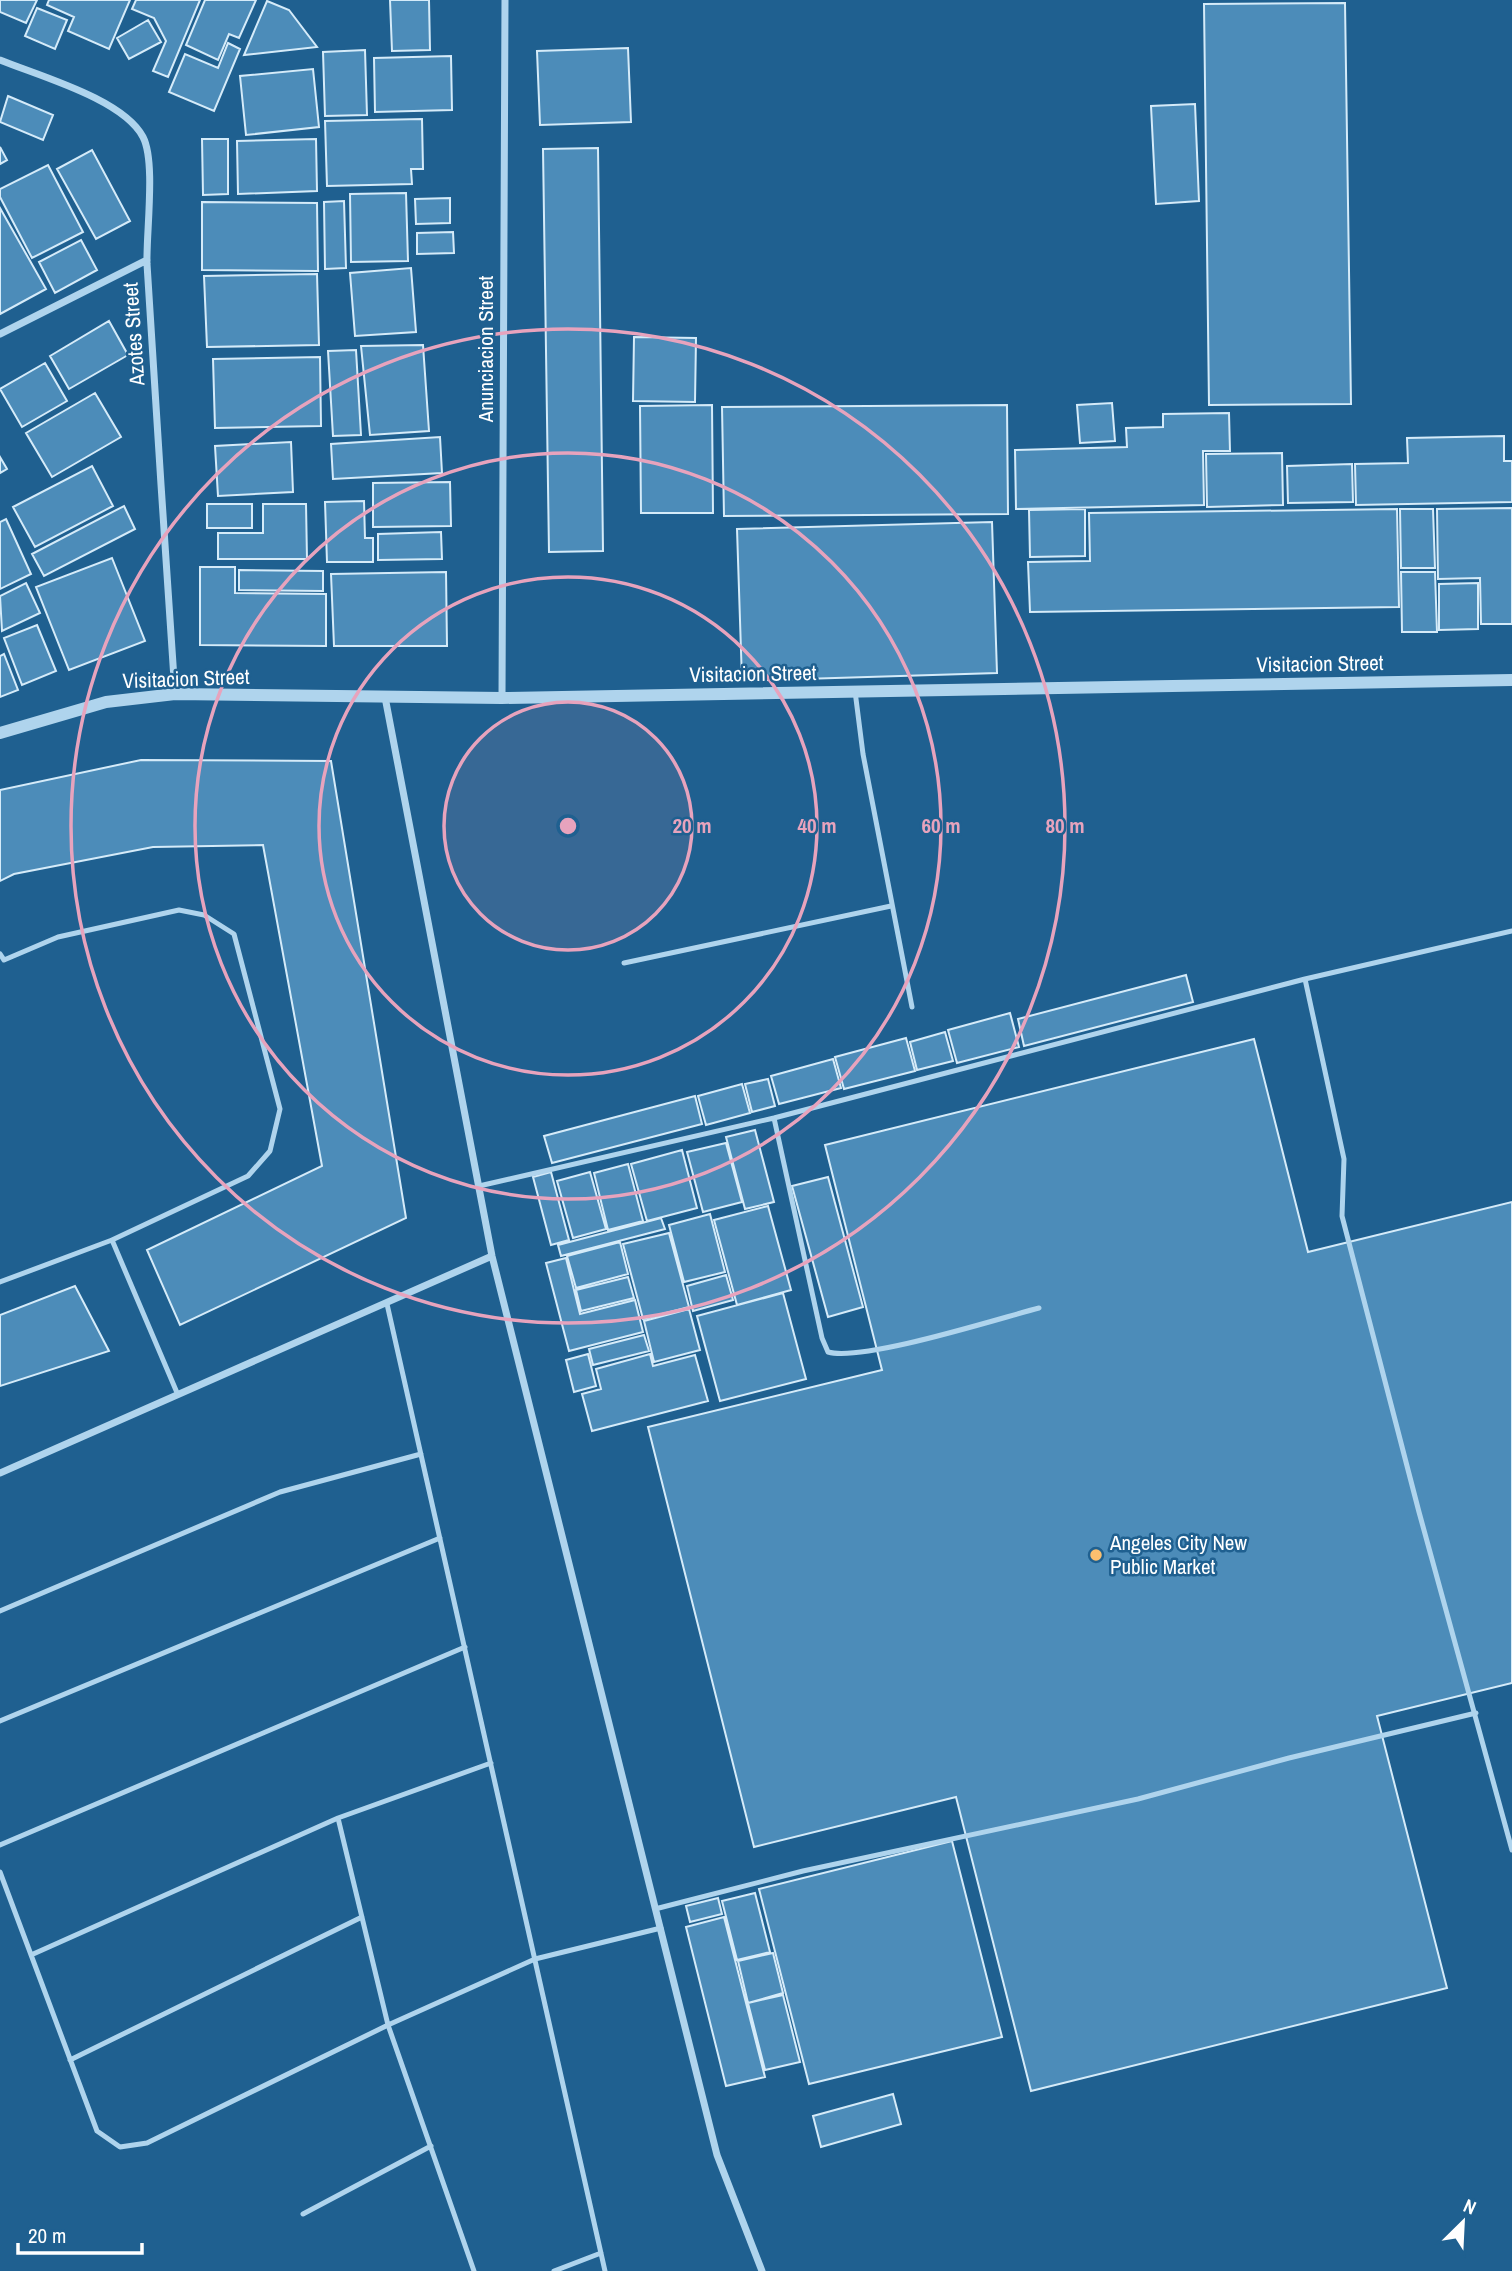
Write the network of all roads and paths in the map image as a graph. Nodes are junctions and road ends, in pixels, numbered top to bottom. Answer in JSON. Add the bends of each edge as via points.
{"nodes":[{"id":1,"x":505,"y":0,"type":"edge"},
{"id":2,"x":0,"y":60,"type":"edge"},
{"id":3,"x":147,"y":260,"type":"junction"},
{"id":4,"x":0,"y":334,"type":"edge"},
{"id":5,"x":1512,"y":680,"type":"edge"},
{"id":6,"x":855,"y":691,"type":"junction"},
{"id":7,"x":175,"y":694,"type":"junction"},
{"id":8,"x":385,"y":697,"type":"junction"},
{"id":9,"x":502,"y":698,"type":"junction"},
{"id":10,"x":0,"y":733,"type":"edge"},
{"id":11,"x":891,"y":906,"type":"junction"},
{"id":12,"x":1512,"y":931,"type":"edge"},
{"id":13,"x":0,"y":954,"type":"edge"},
{"id":14,"x":2,"y":961,"type":"edge"},
{"id":15,"x":624,"y":963,"type":"dead end"},
{"id":16,"x":1304,"y":979,"type":"junction"},
{"id":17,"x":912,"y":1007,"type":"dead end"},
{"id":18,"x":774,"y":1118,"type":"junction"},
{"id":19,"x":479,"y":1186,"type":"junction"},
{"id":20,"x":112,"y":1240,"type":"junction"},
{"id":21,"x":492,"y":1256,"type":"junction"},
{"id":22,"x":0,"y":1282,"type":"edge"},
{"id":23,"x":387,"y":1304,"type":"junction"},
{"id":24,"x":1039,"y":1308,"type":"dead end"},
{"id":25,"x":178,"y":1395,"type":"junction"},
{"id":26,"x":421,"y":1454,"type":"junction"},
{"id":27,"x":0,"y":1473,"type":"edge"},
{"id":28,"x":440,"y":1538,"type":"junction"},
{"id":29,"x":0,"y":1611,"type":"edge"},
{"id":30,"x":465,"y":1647,"type":"junction"},
{"id":31,"x":1476,"y":1713,"type":"junction"},
{"id":32,"x":0,"y":1721,"type":"edge"},
{"id":33,"x":491,"y":1763,"type":"junction"},
{"id":34,"x":338,"y":1818,"type":"junction"},
{"id":35,"x":0,"y":1845,"type":"edge"},
{"id":36,"x":1512,"y":1850,"type":"edge"},
{"id":37,"x":0,"y":1872,"type":"edge"},
{"id":38,"x":655,"y":1909,"type":"junction"},
{"id":39,"x":362,"y":1917,"type":"junction"},
{"id":40,"x":661,"y":1928,"type":"junction"},
{"id":41,"x":31,"y":1955,"type":"junction"},
{"id":42,"x":535,"y":1959,"type":"junction"},
{"id":43,"x":388,"y":2025,"type":"junction"},
{"id":44,"x":71,"y":2060,"type":"junction"},
{"id":45,"x":431,"y":2146,"type":"junction"},
{"id":46,"x":303,"y":2214,"type":"dead end"},
{"id":47,"x":601,"y":2253,"type":"junction"},
{"id":48,"x":474,"y":2271,"type":"edge"},
{"id":49,"x":554,"y":2271,"type":"edge"},
{"id":50,"x":605,"y":2271,"type":"edge"},
{"id":51,"x":762,"y":2271,"type":"edge"}],
"edges":[{"from":1,"to":9,"type":"street","name":"Anunciacion Street"},
{"from":2,"to":3,"type":"street","name":"Azotes Street","via":[[110,106],[131,121],[144,139],[148,169]]},
{"from":3,"to":4,"type":"street"},
{"from":3,"to":7,"type":"street","name":"Azotes Street"},
{"from":5,"to":6,"type":"street","name":"Visitacion Street"},
{"from":6,"to":9,"type":"street","name":"Visitacion Street"},
{"from":6,"to":11,"type":"lane"},
{"from":7,"to":8,"type":"street","name":"Visitacion Street"},
{"from":7,"to":10,"type":"street","name":"Visitacion Street","via":[[106,702]]},
{"from":8,"to":9,"type":"street","name":"Visitacion Street"},
{"from":8,"to":19,"type":"street"},
{"from":11,"to":15,"type":"lane"},
{"from":11,"to":17,"type":"lane"},
{"from":12,"to":16,"type":"lane"},
{"from":13,"to":14,"type":"lane"},
{"from":14,"to":20,"type":"lane","via":[[58,937],[179,910],[204,915],[234,934],[280,1109],[270,1150],[248,1176]]},
{"from":16,"to":18,"type":"lane"},
{"from":16,"to":31,"type":"lane","via":[[1344,1159],[1342,1216]]},
{"from":18,"to":19,"type":"lane"},
{"from":18,"to":24,"type":"lane","via":[[828,1352],[869,1352]]},
{"from":19,"to":21,"type":"street"},
{"from":20,"to":22,"type":"lane"},
{"from":20,"to":25,"type":"lane"},
{"from":21,"to":23,"type":"street"},
{"from":21,"to":38,"type":"street"},
{"from":23,"to":25,"type":"street"},
{"from":23,"to":26,"type":"lane"},
{"from":25,"to":27,"type":"street"},
{"from":26,"to":28,"type":"lane"},
{"from":26,"to":29,"type":"lane","via":[[280,1492]]},
{"from":28,"to":30,"type":"lane"},
{"from":28,"to":32,"type":"lane"},
{"from":30,"to":33,"type":"lane"},
{"from":30,"to":35,"type":"lane"},
{"from":31,"to":36,"type":"lane"},
{"from":31,"to":38,"type":"lane","via":[[1138,1799],[803,1871]]},
{"from":33,"to":34,"type":"lane"},
{"from":33,"to":42,"type":"lane"},
{"from":34,"to":39,"type":"lane"},
{"from":34,"to":41,"type":"lane"},
{"from":37,"to":41,"type":"lane"},
{"from":38,"to":40,"type":"street"},
{"from":39,"to":43,"type":"lane"},
{"from":39,"to":44,"type":"lane"},
{"from":40,"to":42,"type":"lane"},
{"from":40,"to":51,"type":"street","via":[[717,2155]]},
{"from":41,"to":44,"type":"lane"},
{"from":42,"to":43,"type":"lane"},
{"from":42,"to":47,"type":"lane"},
{"from":43,"to":44,"type":"lane","via":[[147,2143],[120,2147],[97,2131]]},
{"from":43,"to":45,"type":"lane"},
{"from":45,"to":46,"type":"lane"},
{"from":45,"to":48,"type":"lane"},
{"from":47,"to":49,"type":"lane"},
{"from":47,"to":50,"type":"lane"}]}
